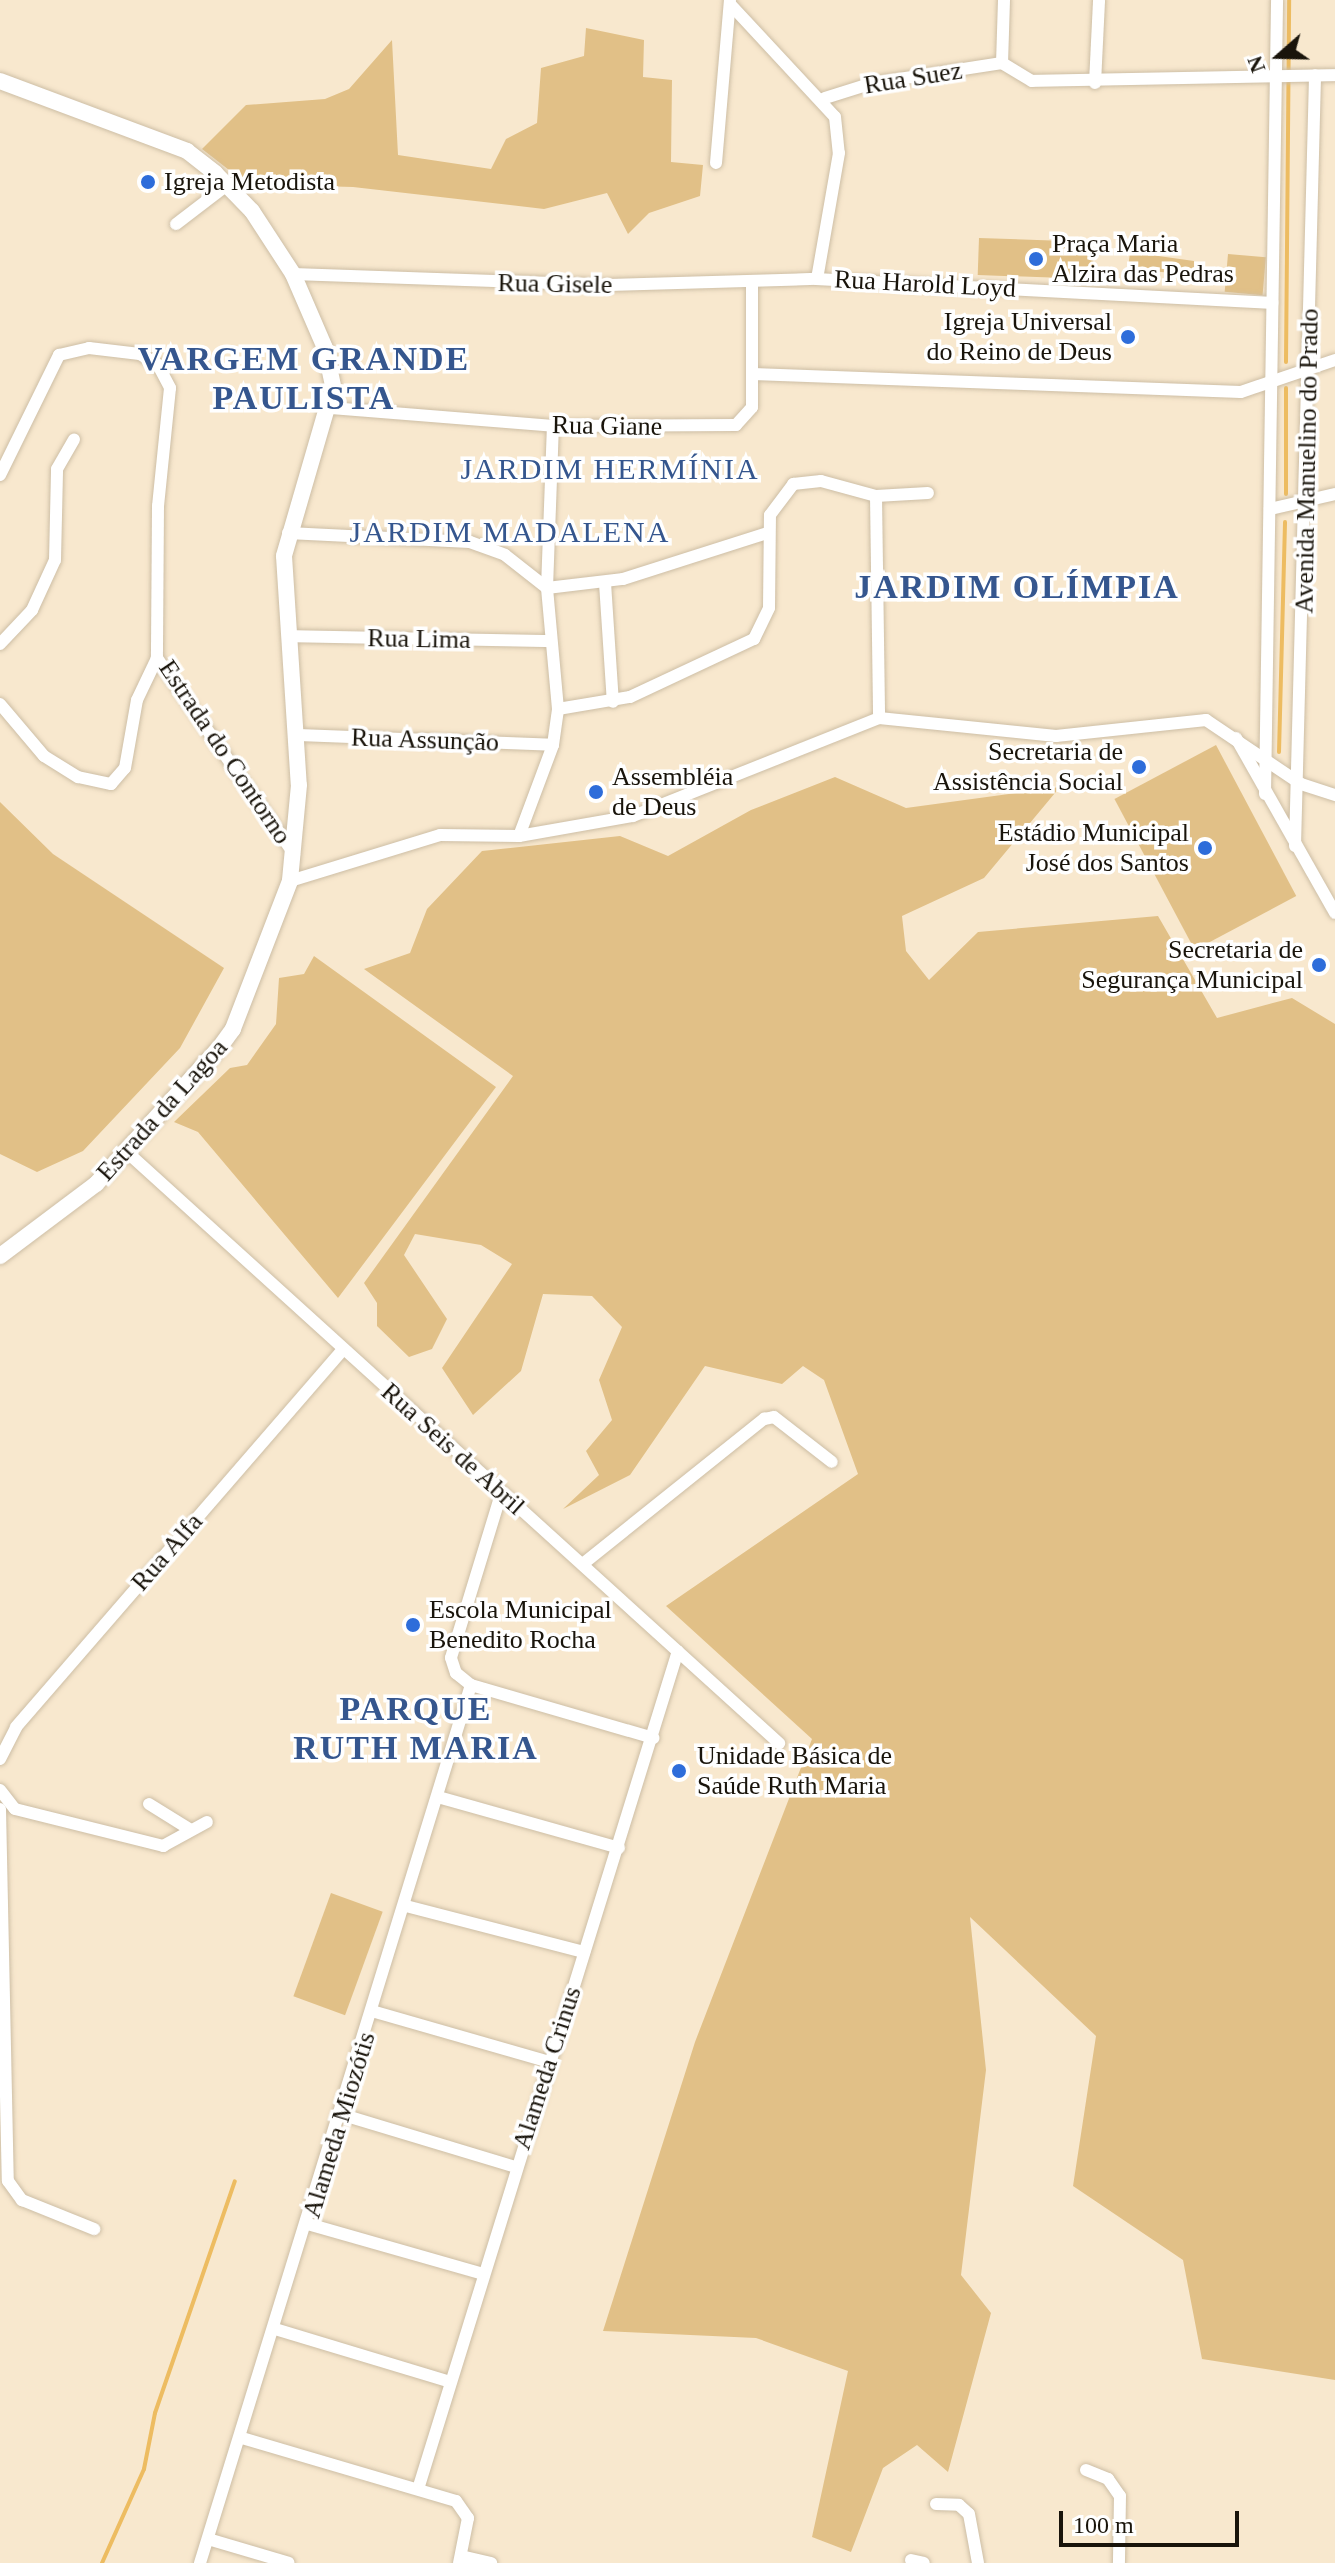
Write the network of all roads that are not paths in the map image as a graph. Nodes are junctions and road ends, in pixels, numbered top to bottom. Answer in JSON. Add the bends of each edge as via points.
{"nodes":[{"id":1,"x":1004,"y":0,"type":"edge"},
{"id":2,"x":1099,"y":0,"type":"edge"},
{"id":3,"x":1277,"y":0,"type":"edge"},
{"id":4,"x":730,"y":2,"type":"edge"},
{"id":5,"x":1002,"y":63,"type":"junction"},
{"id":6,"x":1315,"y":75,"type":"junction"},
{"id":7,"x":1335,"y":75,"type":"edge"},
{"id":8,"x":1278,"y":78,"type":"junction"},
{"id":9,"x":0,"y":81,"type":"edge"},
{"id":10,"x":1095,"y":83,"type":"junction"},
{"id":11,"x":825,"y":98,"type":"junction"},
{"id":12,"x":716,"y":163,"type":"dead end"},
{"id":13,"x":227,"y":185,"type":"junction"},
{"id":14,"x":176,"y":224,"type":"dead end"},
{"id":15,"x":293,"y":274,"type":"junction"},
{"id":16,"x":817,"y":279,"type":"junction"},
{"id":17,"x":752,"y":285,"type":"junction"},
{"id":18,"x":1272,"y":303,"type":"junction"},
{"id":19,"x":1335,"y":360,"type":"edge"},
{"id":20,"x":1307,"y":367,"type":"junction"},
{"id":21,"x":753,"y":374,"type":"junction"},
{"id":22,"x":1273,"y":381,"type":"junction"},
{"id":23,"x":331,"y":408,"type":"junction"},
{"id":24,"x":553,"y":426,"type":"junction"},
{"id":25,"x":74,"y":439,"type":"dead end"},
{"id":26,"x":0,"y":475,"type":"edge"},
{"id":27,"x":928,"y":493,"type":"dead end"},
{"id":28,"x":1335,"y":494,"type":"edge"},
{"id":29,"x":876,"y":496,"type":"junction"},
{"id":30,"x":1308,"y":505,"type":"junction"},
{"id":31,"x":1270,"y":509,"type":"junction"},
{"id":32,"x":288,"y":533,"type":"junction"},
{"id":33,"x":767,"y":533,"type":"junction"},
{"id":34,"x":605,"y":583,"type":"junction"},
{"id":35,"x":547,"y":588,"type":"junction"},
{"id":36,"x":288,"y":636,"type":"junction"},
{"id":37,"x":551,"y":641,"type":"junction"},
{"id":38,"x":0,"y":644,"type":"edge"},
{"id":39,"x":157,"y":658,"type":"junction"},
{"id":40,"x":613,"y":702,"type":"junction"},
{"id":41,"x":0,"y":704,"type":"edge"},
{"id":42,"x":558,"y":709,"type":"junction"},
{"id":43,"x":879,"y":718,"type":"junction"},
{"id":44,"x":1234,"y":734,"type":"junction"},
{"id":45,"x":298,"y":735,"type":"junction"},
{"id":46,"x":553,"y":745,"type":"junction"},
{"id":47,"x":1270,"y":763,"type":"junction"},
{"id":48,"x":1301,"y":784,"type":"junction"},
{"id":49,"x":1265,"y":794,"type":"junction"},
{"id":50,"x":1335,"y":795,"type":"edge"},
{"id":51,"x":519,"y":836,"type":"junction"},
{"id":52,"x":1295,"y":846,"type":"junction"},
{"id":53,"x":294,"y":854,"type":"junction"},
{"id":54,"x":290,"y":881,"type":"junction"},
{"id":55,"x":1335,"y":912,"type":"edge"},
{"id":56,"x":128,"y":1153,"type":"junction"},
{"id":57,"x":0,"y":1256,"type":"edge"},
{"id":58,"x":343,"y":1350,"type":"junction"},
{"id":59,"x":832,"y":1462,"type":"dead end"},
{"id":60,"x":501,"y":1494,"type":"junction"},
{"id":61,"x":584,"y":1563,"type":"junction"},
{"id":62,"x":678,"y":1651,"type":"junction"},
{"id":63,"x":471,"y":1685,"type":"junction"},
{"id":64,"x":653,"y":1738,"type":"junction"},
{"id":65,"x":779,"y":1743,"type":"dead end"},
{"id":66,"x":0,"y":1759,"type":"edge"},
{"id":67,"x":0,"y":1790,"type":"edge"},
{"id":68,"x":438,"y":1797,"type":"junction"},
{"id":69,"x":149,"y":1804,"type":"dead end"},
{"id":70,"x":0,"y":1809,"type":"edge"},
{"id":71,"x":207,"y":1822,"type":"dead end"},
{"id":72,"x":191,"y":1830,"type":"junction"},
{"id":73,"x":619,"y":1848,"type":"junction"},
{"id":74,"x":406,"y":1906,"type":"junction"},
{"id":75,"x":584,"y":1952,"type":"junction"},
{"id":76,"x":375,"y":2012,"type":"junction"},
{"id":77,"x":549,"y":2062,"type":"junction"},
{"id":78,"x":340,"y":2114,"type":"junction"},
{"id":79,"x":515,"y":2167,"type":"junction"},
{"id":80,"x":308,"y":2224,"type":"junction"},
{"id":81,"x":94,"y":2229,"type":"dead end"},
{"id":82,"x":480,"y":2273,"type":"junction"},
{"id":83,"x":275,"y":2329,"type":"junction"},
{"id":84,"x":450,"y":2382,"type":"junction"},
{"id":85,"x":242,"y":2438,"type":"junction"},
{"id":86,"x":1086,"y":2470,"type":"dead end"},
{"id":87,"x":419,"y":2486,"type":"junction"},
{"id":88,"x":936,"y":2504,"type":"dead end"},
{"id":89,"x":208,"y":2539,"type":"junction"},
{"id":90,"x":460,"y":2559,"type":"edge"},
{"id":91,"x":200,"y":2563,"type":"edge"},
{"id":92,"x":289,"y":2563,"type":"edge"},
{"id":93,"x":491,"y":2563,"type":"edge"},
{"id":94,"x":978,"y":2563,"type":"edge"},
{"id":95,"x":1119,"y":2563,"type":"edge"}],
"edges":[{"from":1,"to":5,"type":"street"},
{"from":2,"to":10,"type":"street"},
{"from":3,"to":8,"type":"street"},
{"from":4,"to":11,"type":"street"},
{"from":4,"to":12,"type":"street"},
{"from":5,"to":10,"type":"street","via":[[1032,81]]},
{"from":5,"to":11,"type":"street","name":"Rua Suez"},
{"from":6,"to":7,"type":"street"},
{"from":6,"to":8,"type":"street"},
{"from":6,"to":20,"type":"street","name":"Avenida Manuelino do Prado"},
{"from":8,"to":10,"type":"street"},
{"from":8,"to":18,"type":"street","name":"Avenida Manuelino do Prado"},
{"from":9,"to":13,"type":"street","via":[[187,151]]},
{"from":11,"to":16,"type":"street","via":[[840,136]]},
{"from":13,"to":14,"type":"street"},
{"from":13,"to":15,"type":"street"},
{"from":15,"to":17,"type":"street","name":"Rua Gisele"},
{"from":15,"to":23,"type":"street","via":[[325,348]]},
{"from":16,"to":17,"type":"street","name":"Rua Gisele"},
{"from":16,"to":18,"type":"street","name":"Rua Harold Loyd"},
{"from":17,"to":21,"type":"street","name":"Rua Giane"},
{"from":18,"to":22,"type":"street","name":"Avenida Manuelino do Prado"},
{"from":19,"to":20,"type":"street"},
{"from":20,"to":22,"type":"street"},
{"from":20,"to":30,"type":"street","name":"Avenida Manuelino do Prado"},
{"from":21,"to":22,"type":"street","via":[[1241,392]]},
{"from":21,"to":24,"type":"street","name":"Rua Giane","via":[[752,407],[736,425]]},
{"from":22,"to":31,"type":"street","name":"Avenida Manuelino do Prado"},
{"from":23,"to":24,"type":"street","name":"Rua Giane"},
{"from":23,"to":32,"type":"street","name":"Estrada da Lagoa"},
{"from":24,"to":35,"type":"street"},
{"from":25,"to":38,"type":"street","via":[[57,469],[55,560],[32,610]]},
{"from":26,"to":39,"type":"street","name":"Estrada do Contorno","via":[[59,355],[118,351],[158,365],[170,388],[158,506]]},
{"from":27,"to":29,"type":"street"},
{"from":28,"to":30,"type":"street"},
{"from":29,"to":33,"type":"street","via":[[821,481],[793,484],[774,503]]},
{"from":29,"to":43,"type":"street"},
{"from":30,"to":31,"type":"street"},
{"from":30,"to":48,"type":"street","name":"Avenida Manuelino do Prado"},
{"from":31,"to":47,"type":"street","name":"Avenida Manuelino do Prado"},
{"from":32,"to":35,"type":"street","via":[[470,542],[505,555]]},
{"from":32,"to":36,"type":"street","name":"Estrada da Lagoa"},
{"from":33,"to":34,"type":"street"},
{"from":33,"to":40,"type":"street","via":[[769,608],[754,639],[728,657]]},
{"from":34,"to":35,"type":"street"},
{"from":34,"to":40,"type":"street"},
{"from":35,"to":37,"type":"street"},
{"from":36,"to":37,"type":"street","name":"Rua Lima"},
{"from":36,"to":45,"type":"street","name":"Estrada da Lagoa"},
{"from":37,"to":42,"type":"street"},
{"from":39,"to":41,"type":"street","via":[[137,700],[125,768],[111,784],[78,777],[44,756]]},
{"from":39,"to":53,"type":"street","name":"Estrada do Contorno"},
{"from":40,"to":42,"type":"street"},
{"from":42,"to":46,"type":"street"},
{"from":43,"to":44,"type":"street","via":[[1056,736],[1186,719],[1218,723]]},
{"from":43,"to":51,"type":"street","via":[[678,802]]},
{"from":44,"to":47,"type":"street"},
{"from":44,"to":49,"type":"street"},
{"from":45,"to":46,"type":"street","name":"Rua Assunção"},
{"from":45,"to":53,"type":"street","name":"Estrada da Lagoa"},
{"from":46,"to":51,"type":"street"},
{"from":47,"to":48,"type":"street"},
{"from":47,"to":49,"type":"street","name":"Avenida Manuelino do Prado"},
{"from":48,"to":50,"type":"street"},
{"from":48,"to":52,"type":"street","name":"Avenida Manuelino do Prado"},
{"from":49,"to":52,"type":"street"},
{"from":51,"to":54,"type":"street","via":[[440,835]]},
{"from":52,"to":55,"type":"street"},
{"from":53,"to":54,"type":"street","name":"Estrada da Lagoa"},
{"from":54,"to":56,"type":"street","name":"Estrada da Lagoa","via":[[233,1029]]},
{"from":56,"to":57,"type":"street","name":"Estrada da Lagoa","via":[[62,1215]]},
{"from":56,"to":58,"type":"street","name":"Rua Seis de Abril"},
{"from":58,"to":60,"type":"street","name":"Rua Seis de Abril"},
{"from":58,"to":66,"type":"street","name":"Rua Alfa","via":[[16,1727]]},
{"from":59,"to":61,"type":"street","via":[[774,1417],[764,1419]]},
{"from":60,"to":61,"type":"street","name":"Rua Seis de Abril"},
{"from":60,"to":63,"type":"street","via":[[451,1658]]},
{"from":61,"to":62,"type":"street","name":"Rua Seis de Abril"},
{"from":62,"to":64,"type":"street","name":"Alameda Crinus"},
{"from":62,"to":65,"type":"street","name":"Rua Seis de Abril"},
{"from":63,"to":64,"type":"street"},
{"from":63,"to":68,"type":"street","name":"Alameda Miozótis"},
{"from":64,"to":73,"type":"street","name":"Alameda Crinus"},
{"from":67,"to":72,"type":"street","via":[[15,1809],[163,1846]]},
{"from":68,"to":73,"type":"street"},
{"from":68,"to":74,"type":"street","name":"Alameda Miozótis"},
{"from":69,"to":72,"type":"street"},
{"from":70,"to":81,"type":"street","via":[[8,2181],[22,2200]]},
{"from":71,"to":72,"type":"street"},
{"from":73,"to":75,"type":"street","name":"Alameda Crinus"},
{"from":74,"to":75,"type":"street"},
{"from":74,"to":76,"type":"street","name":"Alameda Miozótis"},
{"from":75,"to":77,"type":"street","name":"Alameda Crinus"},
{"from":76,"to":77,"type":"street"},
{"from":76,"to":78,"type":"street","name":"Alameda Miozótis"},
{"from":77,"to":79,"type":"street","name":"Alameda Crinus"},
{"from":78,"to":79,"type":"street"},
{"from":78,"to":80,"type":"street","name":"Alameda Miozótis"},
{"from":79,"to":82,"type":"street","name":"Alameda Crinus"},
{"from":80,"to":82,"type":"street"},
{"from":80,"to":83,"type":"street","name":"Alameda Miozótis"},
{"from":82,"to":84,"type":"street","name":"Alameda Crinus"},
{"from":83,"to":84,"type":"street"},
{"from":83,"to":85,"type":"street","name":"Alameda Miozótis"},
{"from":84,"to":87,"type":"street","name":"Alameda Crinus"},
{"from":85,"to":87,"type":"street"},
{"from":85,"to":89,"type":"street","name":"Alameda Miozótis"},
{"from":86,"to":95,"type":"street","via":[[1108,2479],[1120,2496]]},
{"from":87,"to":90,"type":"street","via":[[465,2511]]},
{"from":88,"to":94,"type":"street","via":[[959,2505],[969,2514]]},
{"from":89,"to":91,"type":"street","name":"Alameda Miozótis"},
{"from":89,"to":92,"type":"street"},
{"from":90,"to":93,"type":"street"}]}
